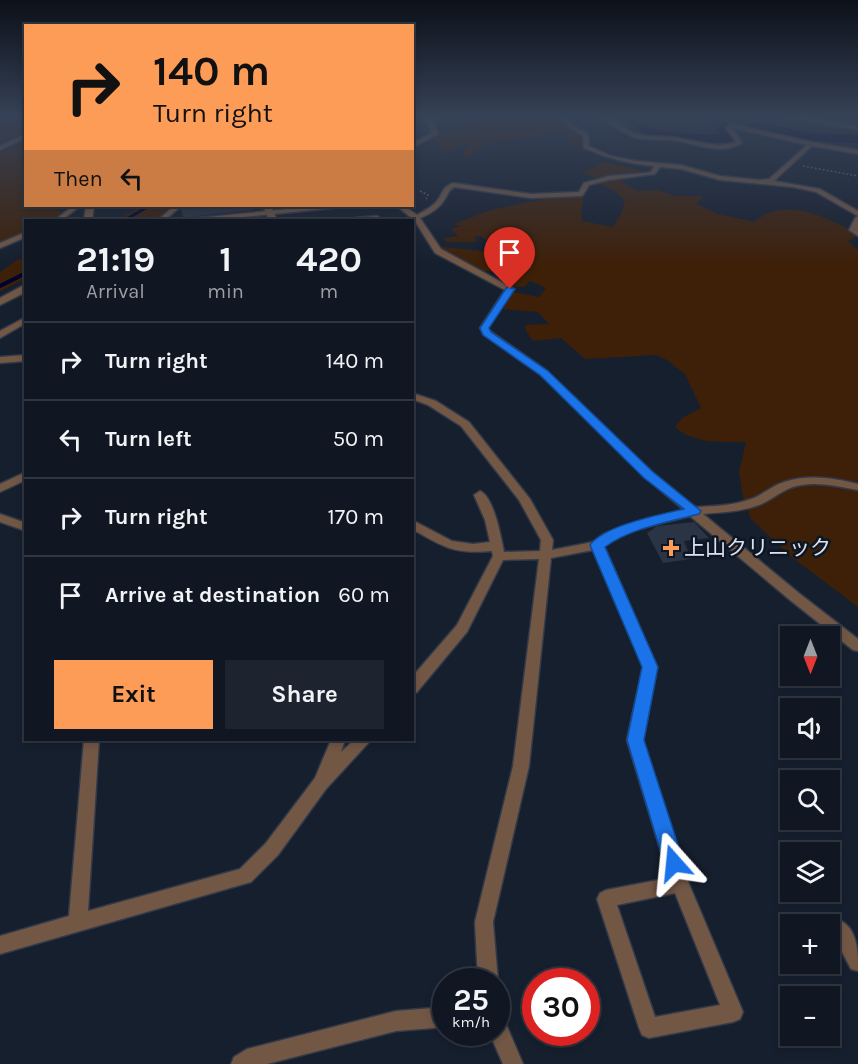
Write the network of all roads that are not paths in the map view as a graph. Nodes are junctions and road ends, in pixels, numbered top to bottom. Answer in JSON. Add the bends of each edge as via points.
{"nodes":[{"id":1,"x":658,"y":166,"type":"edge"},
{"id":2,"x":671,"y":166,"type":"edge"},
{"id":3,"x":787,"y":166,"type":"edge"},
{"id":4,"x":720,"y":178,"type":"junction"},
{"id":5,"x":770,"y":181,"type":"junction"},
{"id":6,"x":793,"y":185,"type":"junction"},
{"id":7,"x":76,"y":207,"type":"edge"},
{"id":8,"x":177,"y":207,"type":"edge"},
{"id":9,"x":324,"y":207,"type":"edge"},
{"id":10,"x":401,"y":207,"type":"edge"},
{"id":11,"x":270,"y":213,"type":"edge"},
{"id":12,"x":858,"y":216,"type":"edge"},
{"id":13,"x":414,"y":218,"type":"junction"},
{"id":14,"x":59,"y":219,"type":"edge"},
{"id":15,"x":162,"y":219,"type":"edge"},
{"id":16,"x":207,"y":219,"type":"edge"},
{"id":17,"x":858,"y":234,"type":"edge"},
{"id":18,"x":24,"y":235,"type":"edge"},
{"id":19,"x":0,"y":246,"type":"edge"},
{"id":20,"x":24,"y":288,"type":"edge"},
{"id":21,"x":0,"y":302,"type":"edge"},
{"id":22,"x":24,"y":320,"type":"edge"},
{"id":23,"x":0,"y":335,"type":"edge"},
{"id":24,"x":0,"y":360,"type":"edge"},
{"id":25,"x":23,"y":360,"type":"edge"},
{"id":26,"x":414,"y":397,"type":"edge"},
{"id":27,"x":24,"y":476,"type":"edge"},
{"id":28,"x":858,"y":488,"type":"edge"},
{"id":29,"x":0,"y":489,"type":"edge"},
{"id":30,"x":480,"y":495,"type":"dead end"},
{"id":31,"x":694,"y":511,"type":"junction"},
{"id":32,"x":0,"y":518,"type":"edge"},
{"id":33,"x":414,"y":525,"type":"edge"},
{"id":34,"x":24,"y":526,"type":"edge"},
{"id":35,"x":597,"y":545,"type":"junction"},
{"id":36,"x":498,"y":551,"type":"junction"},
{"id":37,"x":546,"y":555,"type":"junction"},
{"id":38,"x":858,"y":646,"type":"edge"},
{"id":39,"x":414,"y":686,"type":"edge"},
{"id":40,"x":91,"y":741,"type":"edge"},
{"id":41,"x":338,"y":741,"type":"edge"},
{"id":42,"x":362,"y":741,"type":"edge"},
{"id":43,"x":320,"y":784,"type":"junction"},
{"id":44,"x":681,"y":884,"type":"junction"},
{"id":45,"x":78,"y":922,"type":"junction"},
{"id":46,"x":840,"y":931,"type":"edge"},
{"id":47,"x":0,"y":945,"type":"edge"},
{"id":48,"x":858,"y":962,"type":"edge"},
{"id":49,"x":487,"y":968,"type":"edge"},
{"id":50,"x":432,"y":1018,"type":"edge"},
{"id":51,"x":505,"y":1046,"type":"edge"},
{"id":52,"x":241,"y":1064,"type":"edge"},
{"id":53,"x":513,"y":1064,"type":"edge"}],
"edges":[{"from":1,"to":13,"type":"street","via":[[653,173],[586,184],[581,194],[531,196],[453,185],[425,215]]},
{"from":2,"to":4,"type":"street"},
{"from":3,"to":5,"type":"street"},
{"from":4,"to":5,"type":"street"},
{"from":4,"to":6,"type":"street"},
{"from":5,"to":6,"type":"street"},
{"from":6,"to":12,"type":"street","via":[[826,193]]},
{"from":7,"to":14,"type":"street"},
{"from":8,"to":15,"type":"street"},
{"from":9,"to":11,"type":"street"},
{"from":10,"to":13,"type":"street"},
{"from":11,"to":16,"type":"street"},
{"from":12,"to":17,"type":"street","via":[[853,230]]},
{"from":13,"to":31,"type":"street","via":[[438,251],[510,289],[484,328],[487,333],[544,373],[649,475]]},
{"from":18,"to":19,"type":"street"},
{"from":20,"to":21,"type":"street"},
{"from":22,"to":23,"type":"street"},
{"from":24,"to":25,"type":"street"},
{"from":26,"to":37,"type":"street","via":[[465,424],[524,499],[547,540]]},
{"from":27,"to":29,"type":"street"},
{"from":28,"to":31,"type":"street","via":[[835,482],[803,481],[755,502]]},
{"from":30,"to":36,"type":"street"},
{"from":31,"to":35,"type":"street","via":[[650,522]]},
{"from":31,"to":38,"type":"street"},
{"from":32,"to":34,"type":"street"},
{"from":33,"to":36,"type":"street","via":[[449,544]]},
{"from":35,"to":37,"type":"street"},
{"from":35,"to":44,"type":"street","via":[[650,667],[635,740]]},
{"from":36,"to":37,"type":"street"},
{"from":36,"to":39,"type":"street","via":[[462,628]]},
{"from":37,"to":49,"type":"street","via":[[521,766],[484,922]]},
{"from":40,"to":45,"type":"street"},
{"from":41,"to":43,"type":"street"},
{"from":42,"to":43,"type":"street"},
{"from":43,"to":45,"type":"street","via":[[272,849],[245,876]]},
{"from":44,"to":44,"type":"street","via":[[733,1012],[649,1028],[606,899]]},
{"from":45,"to":47,"type":"street"},
{"from":46,"to":48,"type":"street"},
{"from":50,"to":52,"type":"street","via":[[396,1021],[247,1059]]},
{"from":51,"to":53,"type":"street"}]}
